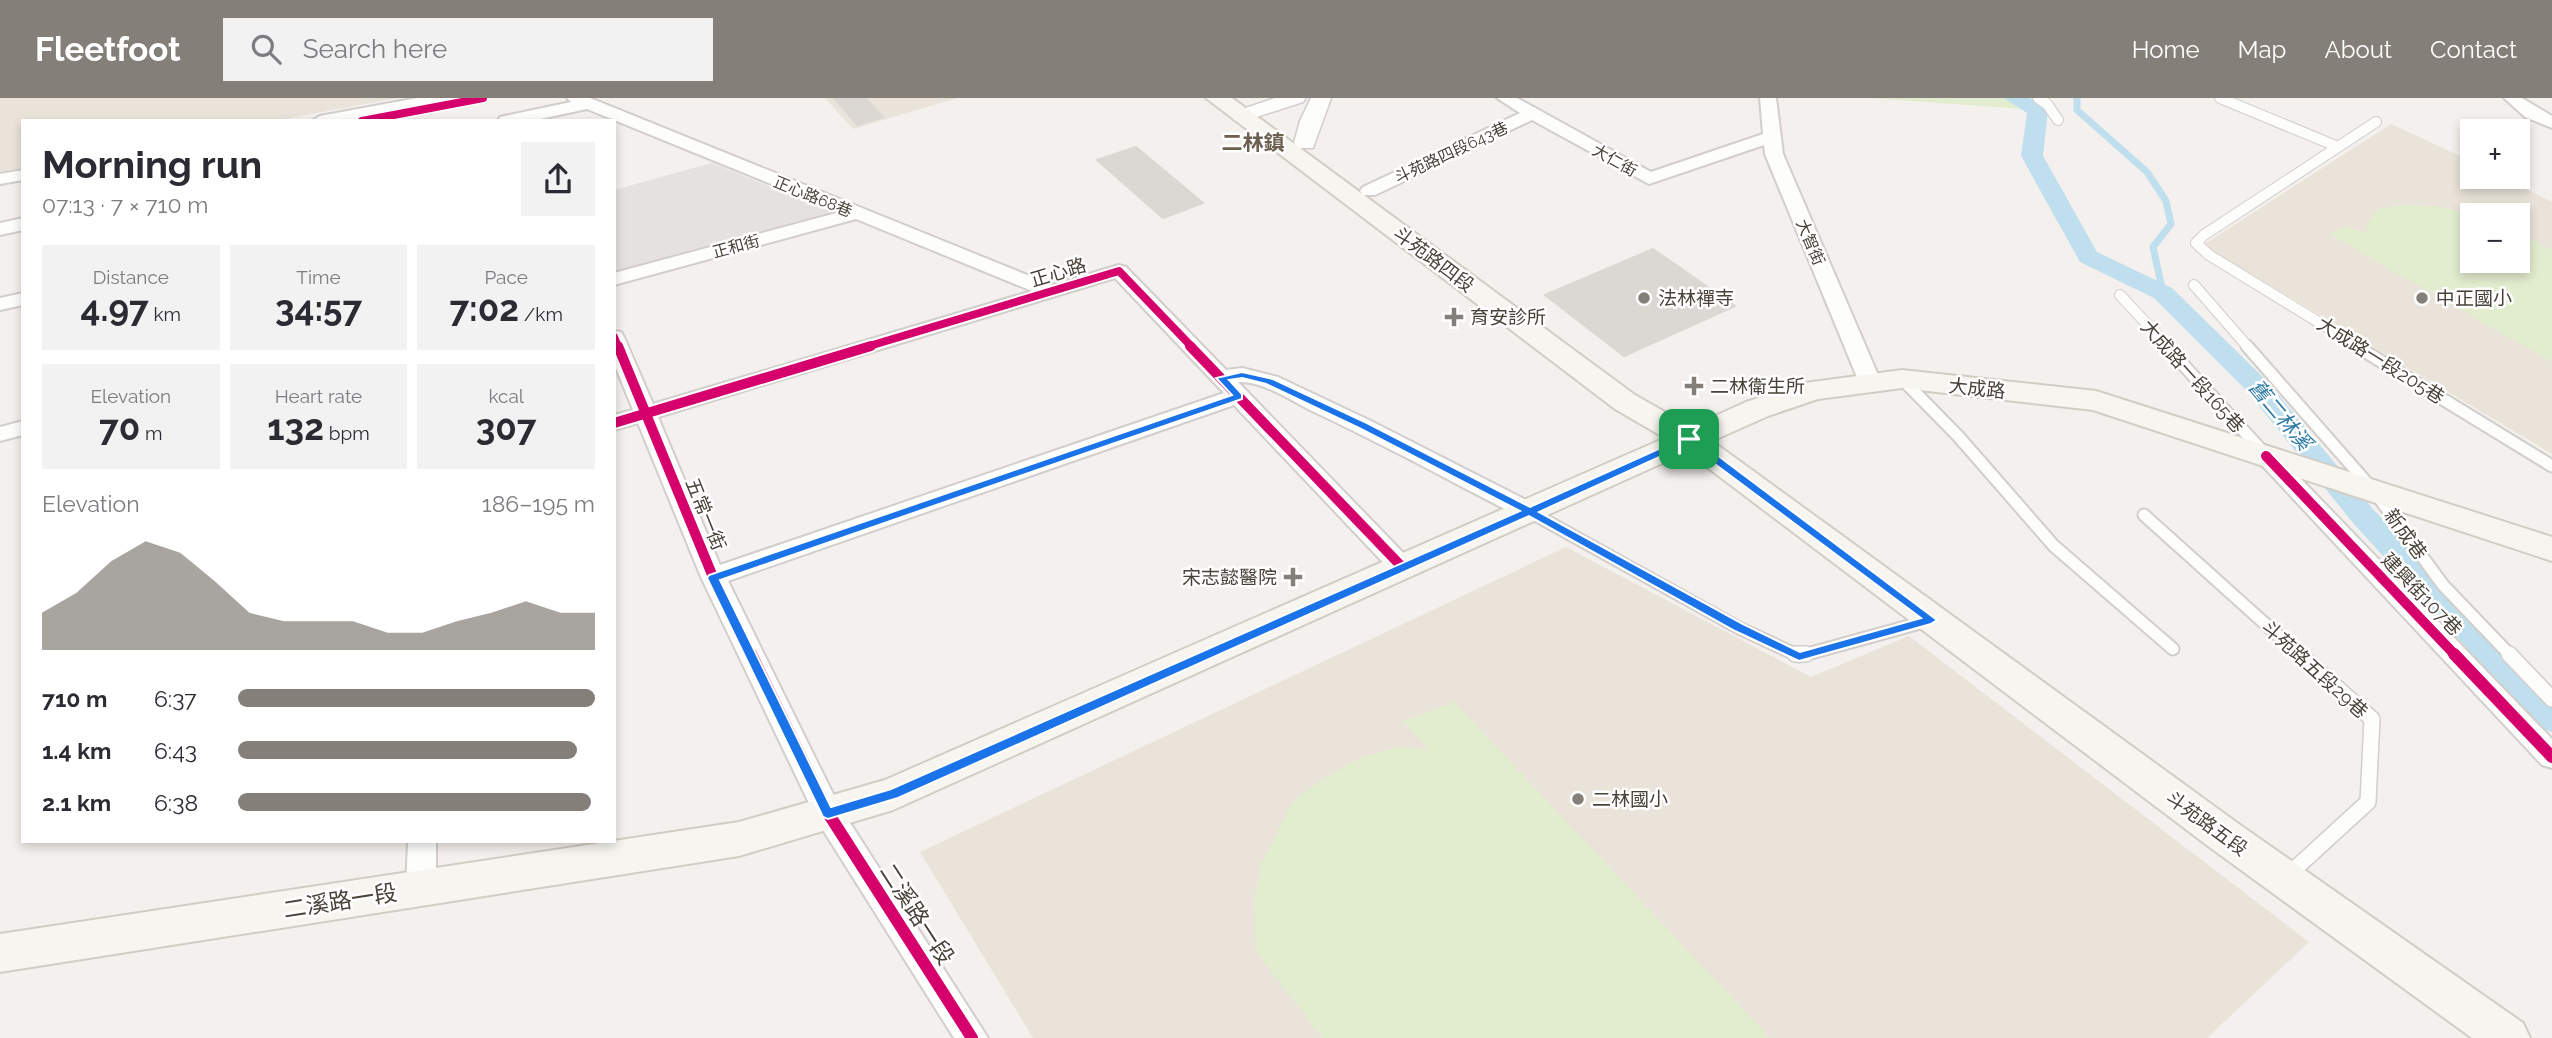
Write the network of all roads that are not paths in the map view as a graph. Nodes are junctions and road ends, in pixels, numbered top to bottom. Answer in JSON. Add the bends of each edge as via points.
{"nodes":[{"id":1,"x":444,"y":98,"type":"edge"},
{"id":2,"x":1217,"y":98,"type":"edge"},
{"id":3,"x":1296,"y":98,"type":"edge"},
{"id":4,"x":1321,"y":98,"type":"edge"},
{"id":5,"x":1505,"y":98,"type":"edge"},
{"id":6,"x":1768,"y":98,"type":"edge"},
{"id":7,"x":2038,"y":98,"type":"edge"},
{"id":8,"x":2220,"y":98,"type":"edge"},
{"id":9,"x":2512,"y":98,"type":"edge"},
{"id":10,"x":580,"y":101,"type":"edge"},
{"id":11,"x":1249,"y":108,"type":"edge"},
{"id":12,"x":1532,"y":114,"type":"junction"},
{"id":13,"x":331,"y":119,"type":"edge"},
{"id":14,"x":513,"y":119,"type":"edge"},
{"id":15,"x":2058,"y":120,"type":"dead end"},
{"id":16,"x":2376,"y":122,"type":"dead end"},
{"id":17,"x":2552,"y":123,"type":"edge"},
{"id":18,"x":1772,"y":137,"type":"junction"},
{"id":19,"x":1305,"y":143,"type":"junction"},
{"id":20,"x":2336,"y":146,"type":"junction"},
{"id":21,"x":21,"y":175,"type":"edge"},
{"id":22,"x":0,"y":179,"type":"edge"},
{"id":23,"x":1369,"y":191,"type":"junction"},
{"id":24,"x":857,"y":213,"type":"junction"},
{"id":25,"x":21,"y":224,"type":"edge"},
{"id":26,"x":0,"y":229,"type":"edge"},
{"id":27,"x":616,"y":278,"type":"edge"},
{"id":28,"x":2194,"y":285,"type":"dead end"},
{"id":29,"x":1053,"y":292,"type":"junction"},
{"id":30,"x":2120,"y":295,"type":"dead end"},
{"id":31,"x":21,"y":299,"type":"edge"},
{"id":32,"x":0,"y":304,"type":"edge"},
{"id":33,"x":616,"y":342,"type":"edge"},
{"id":34,"x":1221,"y":378,"type":"junction"},
{"id":35,"x":1902,"y":379,"type":"junction"},
{"id":36,"x":1870,"y":382,"type":"junction"},
{"id":37,"x":1238,"y":396,"type":"junction"},
{"id":38,"x":647,"y":415,"type":"junction"},
{"id":39,"x":616,"y":423,"type":"edge"},
{"id":40,"x":21,"y":429,"type":"edge"},
{"id":41,"x":0,"y":434,"type":"edge"},
{"id":42,"x":1689,"y":439,"type":"junction"},
{"id":43,"x":2266,"y":456,"type":"junction"},
{"id":44,"x":2552,"y":466,"type":"edge"},
{"id":45,"x":2374,"y":491,"type":"junction"},
{"id":46,"x":1530,"y":512,"type":"junction"},
{"id":47,"x":2144,"y":515,"type":"dead end"},
{"id":48,"x":2552,"y":549,"type":"edge"},
{"id":49,"x":1403,"y":568,"type":"junction"},
{"id":50,"x":713,"y":578,"type":"junction"},
{"id":51,"x":1920,"y":612,"type":"junction"},
{"id":52,"x":2173,"y":649,"type":"dead end"},
{"id":53,"x":2552,"y":699,"type":"edge"},
{"id":54,"x":2552,"y":757,"type":"edge"},
{"id":55,"x":828,"y":813,"type":"junction"},
{"id":56,"x":422,"y":843,"type":"edge"},
{"id":57,"x":2283,"y":879,"type":"junction"},
{"id":58,"x":421,"y":889,"type":"junction"},
{"id":59,"x":0,"y":953,"type":"edge"},
{"id":60,"x":972,"y":1038,"type":"edge"},
{"id":61,"x":2508,"y":1038,"type":"edge"}],
"edges":[{"from":1,"to":13,"type":"street"},
{"from":2,"to":11,"type":"main road","name":"斗苑路四段"},
{"from":3,"to":11,"type":"street"},
{"from":4,"to":19,"type":"street"},
{"from":5,"to":12,"type":"street","name":"大仁街"},
{"from":6,"to":18,"type":"street","name":"大智街"},
{"from":7,"to":15,"type":"lane"},
{"from":8,"to":20,"type":"lane"},
{"from":9,"to":17,"type":"street"},
{"from":10,"to":14,"type":"street"},
{"from":10,"to":24,"type":"street","name":"正心路68巷"},
{"from":11,"to":19,"type":"main road","name":"斗苑路四段"},
{"from":11,"to":42,"type":"main road","name":"斗苑路四段","via":[[1625,402]]},
{"from":12,"to":18,"type":"street","name":"大仁街","via":[[1649,179]]},
{"from":12,"to":23,"type":"street","name":"斗苑路四段643巷"},
{"from":16,"to":20,"type":"lane"},
{"from":18,"to":36,"type":"street","name":"大智街","via":[[1774,154]]},
{"from":19,"to":23,"type":"main road","name":"斗苑路四段"},
{"from":20,"to":44,"type":"lane","name":"大成路一段205巷","via":[[2196,243]]},
{"from":21,"to":22,"type":"street"},
{"from":23,"to":42,"type":"main road","name":"斗苑路四段","via":[[1647,395]]},
{"from":24,"to":27,"type":"street","name":"正和街"},
{"from":24,"to":29,"type":"street","name":"正心路68巷"},
{"from":25,"to":26,"type":"street"},
{"from":28,"to":45,"type":"lane","name":"新成巷"},
{"from":29,"to":34,"type":"street","name":"正心路","via":[[1119,271]]},
{"from":29,"to":38,"type":"street","name":"正心路"},
{"from":30,"to":43,"type":"lane","name":"大成路一段165巷"},
{"from":31,"to":32,"type":"street"},
{"from":33,"to":38,"type":"street","name":"五常一街"},
{"from":34,"to":37,"type":"street","name":"正心路"},
{"from":34,"to":46,"type":"street","via":[[1242,375],[1269,382]]},
{"from":35,"to":36,"type":"main road","name":"大成路"},
{"from":35,"to":43,"type":"main road","name":"大成路","via":[[2096,401]]},
{"from":35,"to":52,"type":"lane","via":[[2054,546]]},
{"from":36,"to":42,"type":"main road","name":"大成路","via":[[1815,390]]},
{"from":37,"to":49,"type":"street","name":"正心路"},
{"from":37,"to":50,"type":"street"},
{"from":38,"to":39,"type":"street","name":"正心路"},
{"from":38,"to":50,"type":"street","name":"五常一街"},
{"from":40,"to":41,"type":"street"},
{"from":42,"to":46,"type":"main road","name":"大成路"},
{"from":42,"to":51,"type":"main road","name":"斗苑路四段"},
{"from":43,"to":45,"type":"main road","name":"大成路"},
{"from":43,"to":54,"type":"street","name":"建興街107巷"},
{"from":45,"to":48,"type":"main road"},
{"from":45,"to":53,"type":"lane","name":"新成巷","via":[[2443,585]]},
{"from":46,"to":49,"type":"main road","name":"大成路"},
{"from":46,"to":51,"type":"lane","via":[[1739,628],[1799,656]]},
{"from":47,"to":57,"type":"lane","name":"斗苑路五段29巷","via":[[2372,719],[2368,802]]},
{"from":49,"to":55,"type":"main road","name":"大成路","via":[[894,794]]},
{"from":50,"to":55,"type":"street","name":"五常一街"},
{"from":51,"to":57,"type":"main road","name":"斗苑路五段"},
{"from":55,"to":58,"type":"main road","name":"二溪路一段","via":[[739,839]]},
{"from":55,"to":60,"type":"street","name":"二溪路一段"},
{"from":56,"to":58,"type":"street"},
{"from":57,"to":61,"type":"main road","name":"斗苑路五段"},
{"from":58,"to":59,"type":"main road","name":"二溪路一段"}]}
